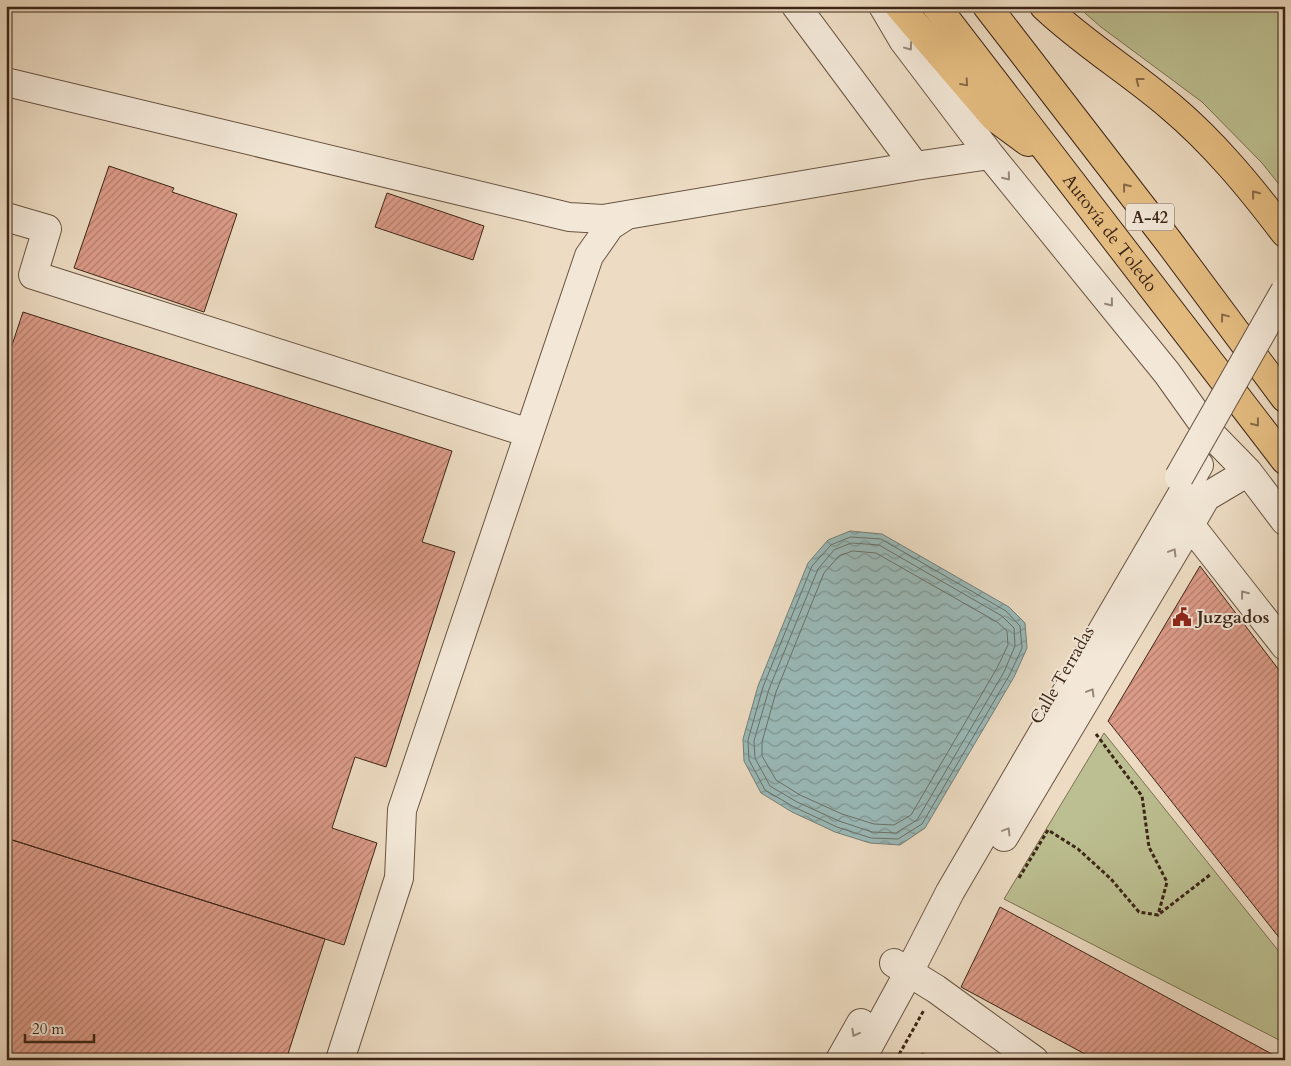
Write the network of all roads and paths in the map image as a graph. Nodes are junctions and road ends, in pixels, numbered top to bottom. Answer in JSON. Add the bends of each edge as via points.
{"nodes":[{"id":1,"x":796,"y":6,"type":"edge"},
{"id":2,"x":882,"y":6,"type":"edge"},
{"id":3,"x":899,"y":6,"type":"edge"},
{"id":4,"x":936,"y":6,"type":"edge"},
{"id":5,"x":987,"y":6,"type":"edge"},
{"id":6,"x":1044,"y":6,"type":"edge"},
{"id":7,"x":6,"y":82,"type":"edge"},
{"id":8,"x":990,"y":155,"type":"junction"},
{"id":9,"x":1056,"y":163,"type":"junction"},
{"id":10,"x":915,"y":166,"type":"junction"},
{"id":11,"x":627,"y":215,"type":"junction"},
{"id":12,"x":6,"y":217,"type":"edge"},
{"id":13,"x":1285,"y":233,"type":"edge"},
{"id":14,"x":1285,"y":291,"type":"edge"},
{"id":15,"x":1285,"y":313,"type":"edge"},
{"id":16,"x":1285,"y":398,"type":"edge"},
{"id":17,"x":529,"y":433,"type":"junction"},
{"id":18,"x":1285,"y":460,"type":"edge"},
{"id":19,"x":1189,"y":471,"type":"junction"},
{"id":20,"x":1248,"y":472,"type":"junction"},
{"id":21,"x":1285,"y":521,"type":"edge"},
{"id":22,"x":1191,"y":523,"type":"junction"},
{"id":23,"x":1285,"y":646,"type":"edge"},
{"id":24,"x":1096,"y":734,"type":"dead end"},
{"id":25,"x":1212,"y":874,"type":"dead end"},
{"id":26,"x":1019,"y":878,"type":"dead end"},
{"id":27,"x":950,"y":892,"type":"junction"},
{"id":28,"x":1158,"y":915,"type":"junction"},
{"id":29,"x":902,"y":967,"type":"junction"},
{"id":30,"x":936,"y":989,"type":"junction"},
{"id":31,"x":340,"y":1060,"type":"edge"},
{"id":32,"x":840,"y":1060,"type":"edge"},
{"id":33,"x":861,"y":1060,"type":"edge"},
{"id":34,"x":896,"y":1060,"type":"edge"},
{"id":35,"x":1034,"y":1060,"type":"edge"}],
"edges":[{"from":1,"to":10,"type":"street"},
{"from":2,"to":8,"type":"street","one_way":true,"via":[[903,40]]},
{"from":3,"to":9,"type":"highway","one_way":true,"via":[[994,117]]},
{"from":4,"to":9,"type":"highway","name":"Autovía de Toledo","number":"A-42"},
{"from":16,"to":5,"type":"highway","number":"A-42","one_way":true},
{"from":13,"to":6,"type":"highway","one_way":true,"via":[[1244,182],[1190,124]]},
{"from":7,"to":11,"type":"street","via":[[570,217],[603,219]]},
{"from":8,"to":10,"type":"street"},
{"from":8,"to":20,"type":"street","one_way":true,"via":[[1167,373],[1209,432]]},
{"from":9,"to":18,"type":"highway","name":"Autovía de Toledo","number":"A-42","one_way":true},
{"from":10,"to":11,"type":"street"},
{"from":11,"to":17,"type":"street","via":[[610,226],[589,256]]},
{"from":12,"to":17,"type":"street","via":[[47,229],[33,275]]},
{"from":14,"to":19,"type":"street","name":"Calle Terradas","bridge":true},
{"from":15,"to":19,"type":"street","name":"Calle Terradas"},
{"from":17,"to":31,"type":"street","via":[[402,810],[399,878]]},
{"from":19,"to":27,"type":"street","name":"Calle Terradas"},
{"from":19,"to":29,"type":"street","name":"Calle Terradas"},
{"from":20,"to":21,"type":"street"},
{"from":20,"to":22,"type":"street","via":[[1206,497]]},
{"from":23,"to":22,"type":"street","one_way":true},
{"from":27,"to":22,"type":"street","one_way":true,"via":[[998,847]]},
{"from":24,"to":28,"type":"path","via":[[1142,796],[1149,847],[1167,882]]},
{"from":25,"to":28,"type":"path"},
{"from":26,"to":28,"type":"path","via":[[1048,830],[1078,849],[1111,879],[1139,912]]},
{"from":27,"to":29,"type":"street","name":"Calle Terradas"},
{"from":29,"to":30,"type":"street"},
{"from":29,"to":32,"type":"street","name":"Calle Terradas","one_way":true},
{"from":29,"to":33,"type":"street","name":"Calle Terradas"},
{"from":30,"to":34,"type":"path"},
{"from":30,"to":35,"type":"street"}]}
